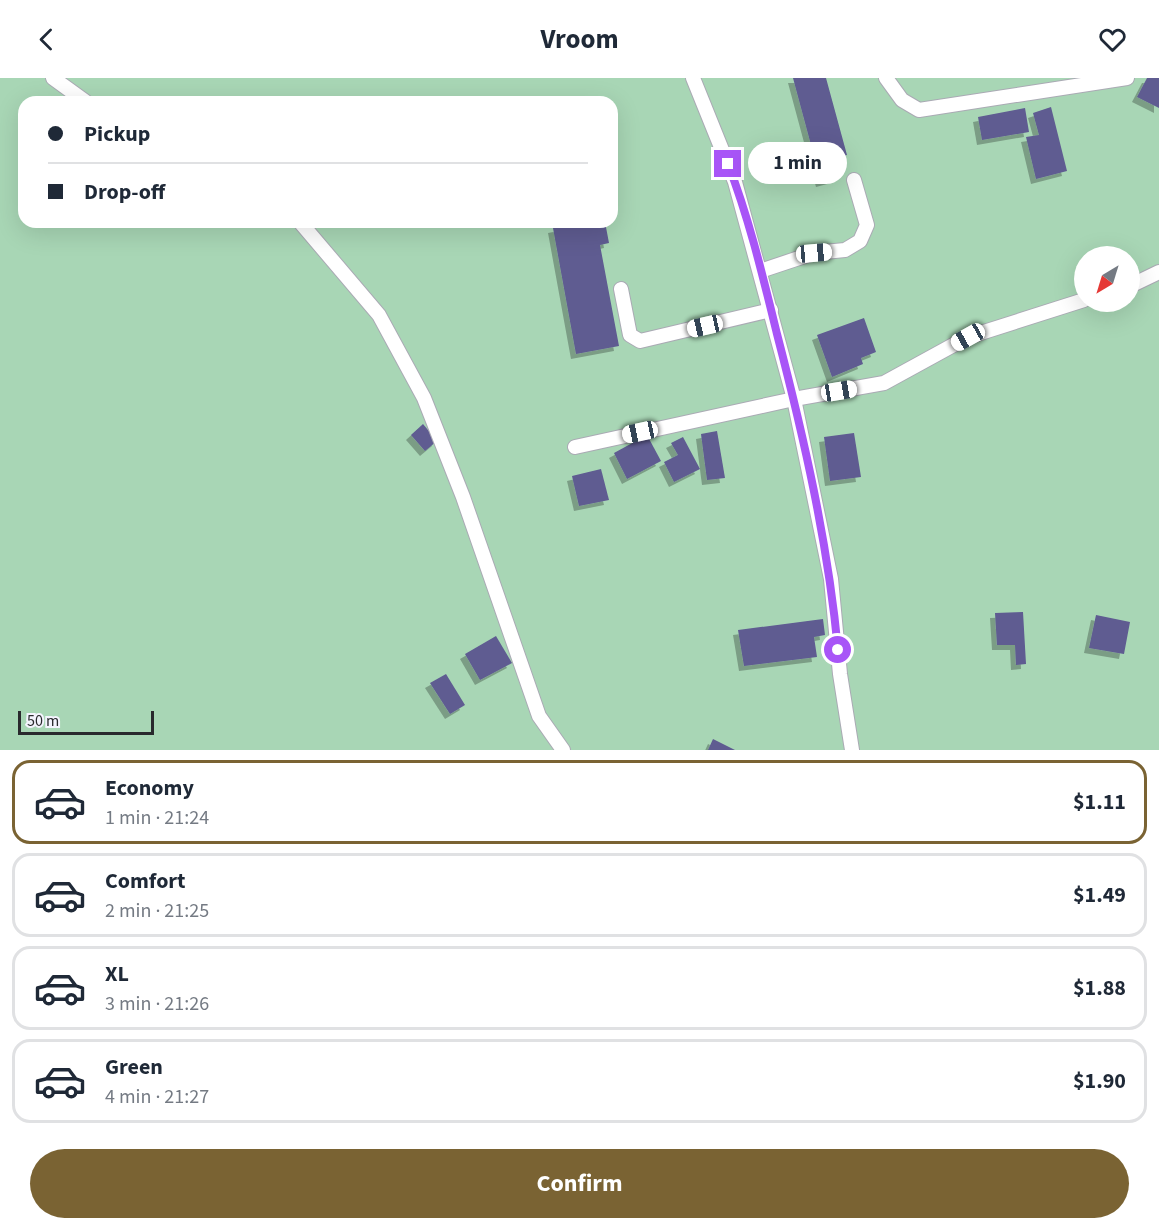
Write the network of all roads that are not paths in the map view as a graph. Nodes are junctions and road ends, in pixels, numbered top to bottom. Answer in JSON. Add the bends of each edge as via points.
{"nodes":[{"id":1,"x":53,"y":78,"type":"edge"},
{"id":2,"x":693,"y":78,"type":"edge"},
{"id":3,"x":886,"y":78,"type":"edge"},
{"id":4,"x":1127,"y":78,"type":"edge"},
{"id":5,"x":78,"y":96,"type":"edge"},
{"id":6,"x":854,"y":180,"type":"dead end"},
{"id":7,"x":305,"y":228,"type":"edge"},
{"id":8,"x":760,"y":271,"type":"junction"},
{"id":9,"x":1159,"y":272,"type":"edge"},
{"id":10,"x":1140,"y":281,"type":"edge"},
{"id":11,"x":621,"y":289,"type":"dead end"},
{"id":12,"x":1074,"y":303,"type":"edge"},
{"id":13,"x":771,"y":310,"type":"junction"},
{"id":14,"x":794,"y":399,"type":"junction"},
{"id":15,"x":575,"y":447,"type":"dead end"},
{"id":16,"x":563,"y":750,"type":"edge"},
{"id":17,"x":852,"y":750,"type":"edge"}],
"edges":[{"from":1,"to":5,"type":"street"},
{"from":2,"to":8,"type":"street","via":[[735,182]]},
{"from":3,"to":4,"type":"street","via":[[902,100],[919,110]]},
{"from":6,"to":8,"type":"street","via":[[867,225],[860,241],[845,250],[814,253]]},
{"from":7,"to":16,"type":"street","via":[[379,315],[424,398],[463,497],[539,716]]},
{"from":8,"to":13,"type":"street"},
{"from":9,"to":10,"type":"street"},
{"from":11,"to":13,"type":"street","via":[[630,335],[640,341]]},
{"from":12,"to":14,"type":"street","via":[[968,337],[884,383]]},
{"from":13,"to":14,"type":"street"},
{"from":14,"to":15,"type":"street"},
{"from":14,"to":17,"type":"street","via":[[831,579]]}]}
